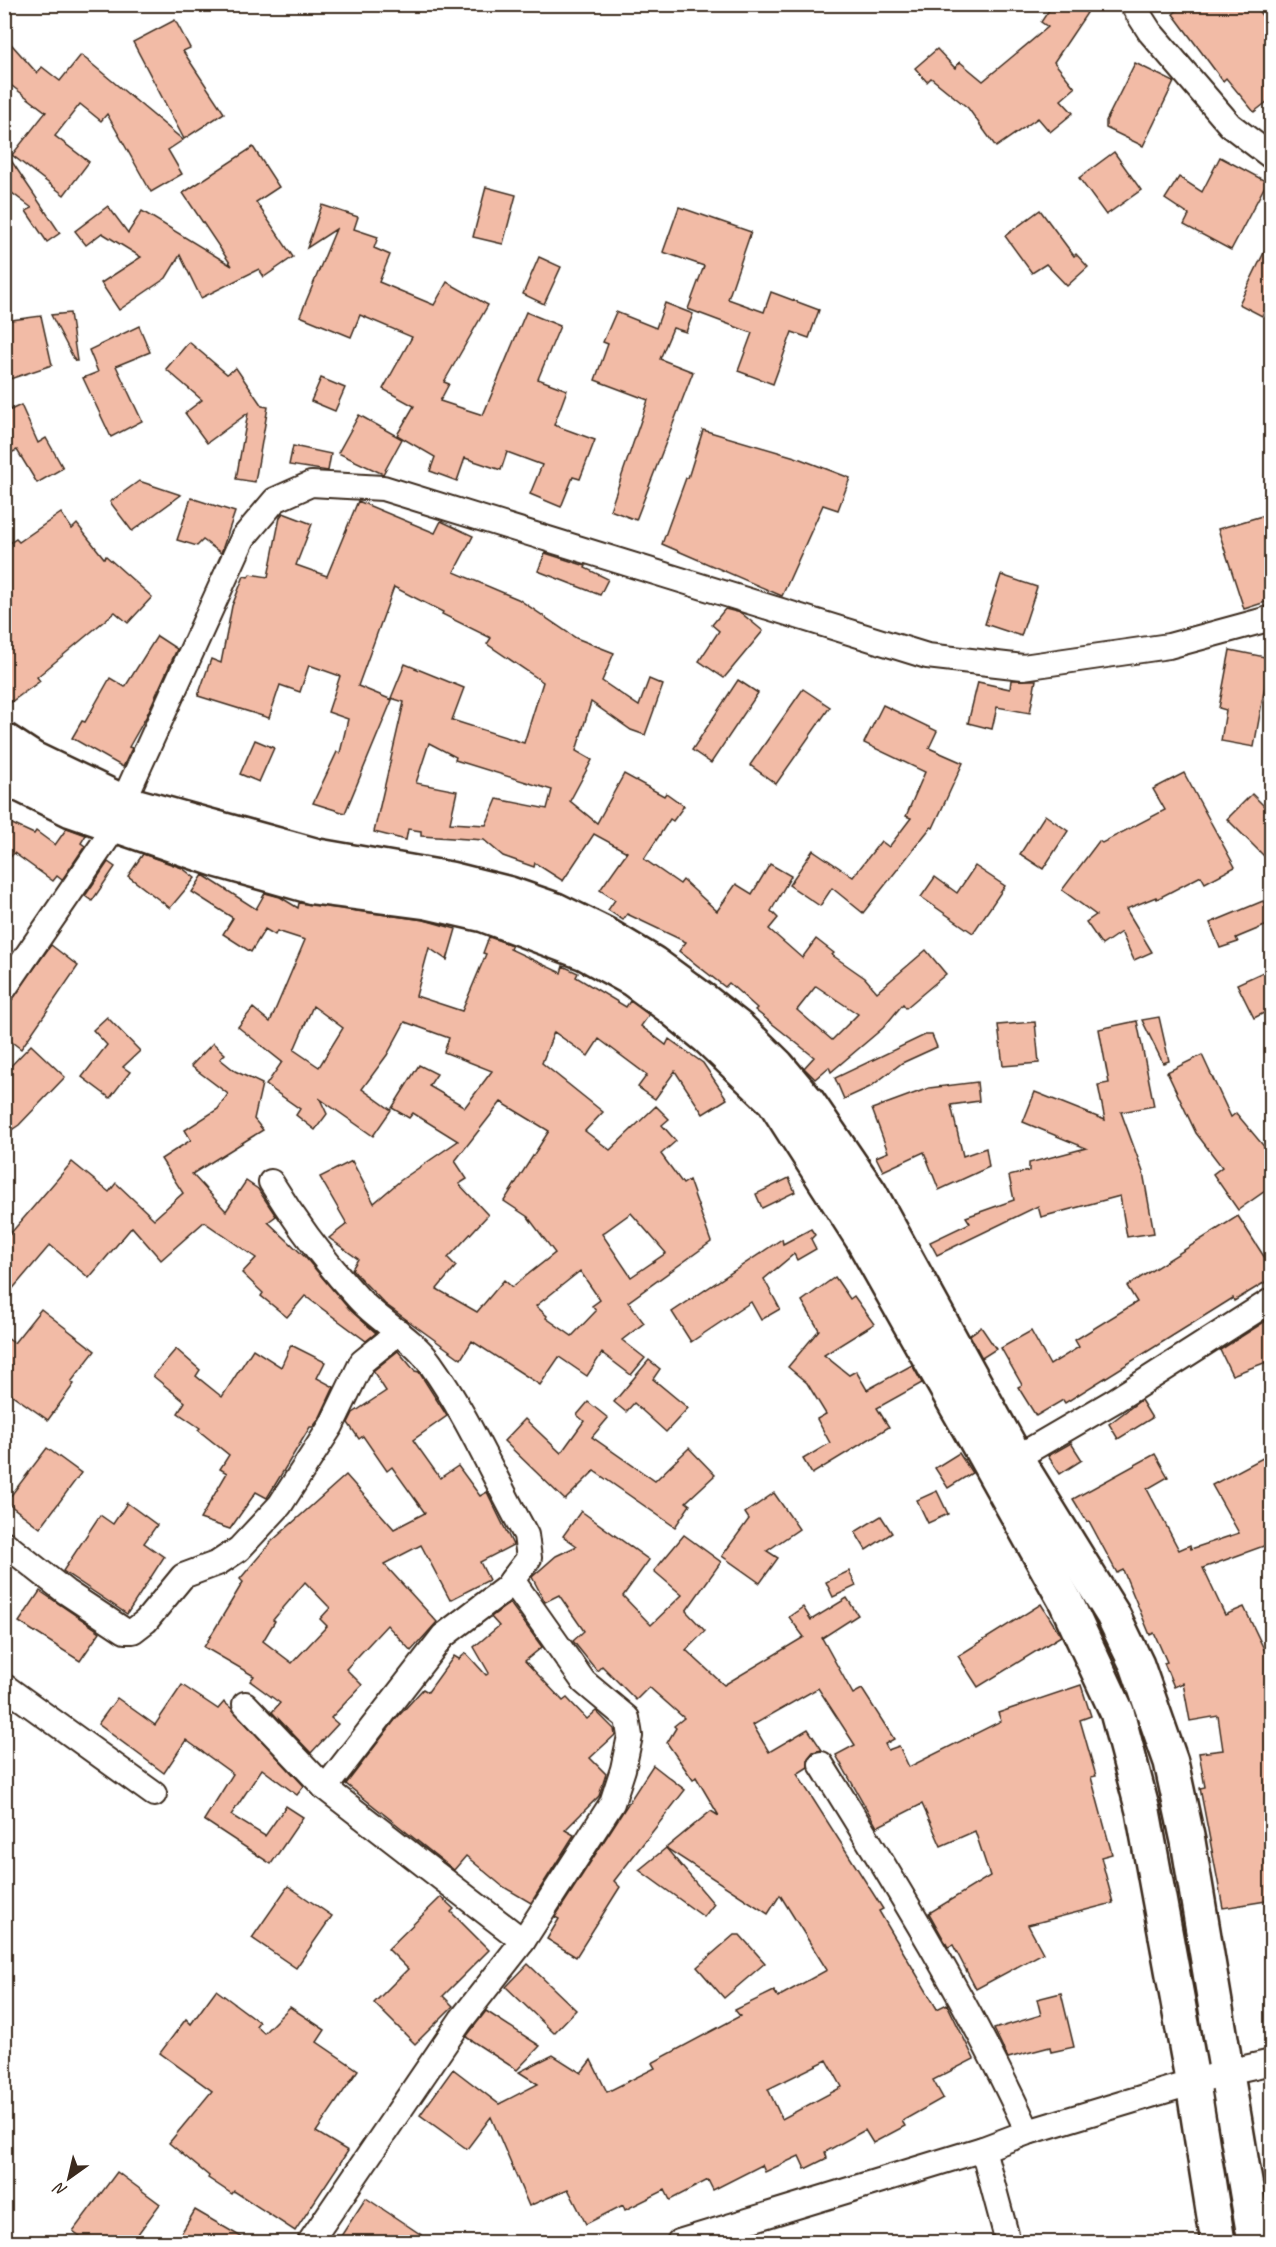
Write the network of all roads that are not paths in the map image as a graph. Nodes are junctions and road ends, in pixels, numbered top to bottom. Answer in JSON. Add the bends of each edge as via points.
{"nodes":[{"id":1,"x":1132,"y":4,"type":"edge"},
{"id":2,"x":1272,"y":157,"type":"edge"},
{"id":3,"x":1272,"y":618,"type":"edge"},
{"id":4,"x":4,"y":740,"type":"edge"},
{"id":5,"x":4,"y":777,"type":"edge"},
{"id":6,"x":120,"y":813,"type":"junction"},
{"id":7,"x":4,"y":989,"type":"edge"},
{"id":8,"x":271,"y":1182,"type":"dead end"},
{"id":9,"x":1272,"y":1300,"type":"edge"},
{"id":10,"x":399,"y":1332,"type":"junction"},
{"id":11,"x":1016,"y":1458,"type":"junction"},
{"id":12,"x":4,"y":1543,"type":"edge"},
{"id":13,"x":512,"y":1580,"type":"junction"},
{"id":14,"x":4,"y":1686,"type":"edge"},
{"id":15,"x":245,"y":1704,"type":"dead end"},
{"id":16,"x":821,"y":1764,"type":"dead end"},
{"id":17,"x":325,"y":1788,"type":"junction"},
{"id":18,"x":154,"y":1794,"type":"dead end"},
{"id":19,"x":523,"y":1941,"type":"junction"},
{"id":20,"x":1256,"y":2068,"type":"edge"},
{"id":21,"x":1193,"y":2084,"type":"junction"},
{"id":22,"x":1028,"y":2132,"type":"junction"},
{"id":23,"x":983,"y":2149,"type":"junction"},
{"id":24,"x":310,"y":2242,"type":"edge"},
{"id":25,"x":679,"y":2242,"type":"edge"},
{"id":26,"x":1008,"y":2242,"type":"edge"},
{"id":27,"x":1218,"y":2242,"type":"edge"},
{"id":28,"x":1255,"y":2242,"type":"edge"}],
"edges":[{"from":1,"to":2,"type":"street","via":[[1150,32],[1230,125]]},
{"from":3,"to":6,"type":"street","via":[[1169,646],[1023,668],[927,656],[383,488],[311,484],[275,500],[243,538]]},
{"from":4,"to":6,"type":"main road"},
{"from":5,"to":6,"type":"main road","via":[[71,810]]},
{"from":6,"to":7,"type":"street"},
{"from":6,"to":11,"type":"main road","via":[[510,894],[556,910],[653,963],[740,1029],[808,1102],[870,1193]]},
{"from":6,"to":21,"type":"main road","via":[[217,860],[313,887],[427,902],[484,915],[585,953],[632,979],[670,1007],[774,1101],[861,1237],[970,1428],[1066,1602],[1117,1712],[1143,1810]]},
{"from":8,"to":10,"type":"street","via":[[297,1225],[360,1300]]},
{"from":9,"to":11,"type":"street"},
{"from":10,"to":12,"type":"street","via":[[362,1362],[331,1425],[280,1505],[239,1549],[218,1563],[183,1576],[133,1631],[125,1631],[66,1592]]},
{"from":10,"to":13,"type":"street","via":[[429,1361],[462,1413],[526,1535],[529,1557]]},
{"from":11,"to":20,"type":"main road","via":[[1113,1615],[1137,1665],[1171,1762],[1188,1841]]},
{"from":13,"to":17,"type":"street","via":[[443,1636]]},
{"from":13,"to":19,"type":"street","via":[[584,1682],[627,1718],[630,1736],[612,1803]]},
{"from":14,"to":18,"type":"street"},
{"from":15,"to":17,"type":"street"},
{"from":16,"to":22,"type":"street","via":[[916,1917],[993,2054]]},
{"from":17,"to":19,"type":"street"},
{"from":19,"to":24,"type":"street","via":[[461,2020]]},
{"from":20,"to":21,"type":"street"},
{"from":20,"to":28,"type":"main road"},
{"from":21,"to":22,"type":"street"},
{"from":21,"to":27,"type":"main road"},
{"from":22,"to":23,"type":"street"},
{"from":23,"to":25,"type":"street"},
{"from":23,"to":26,"type":"street"}]}
